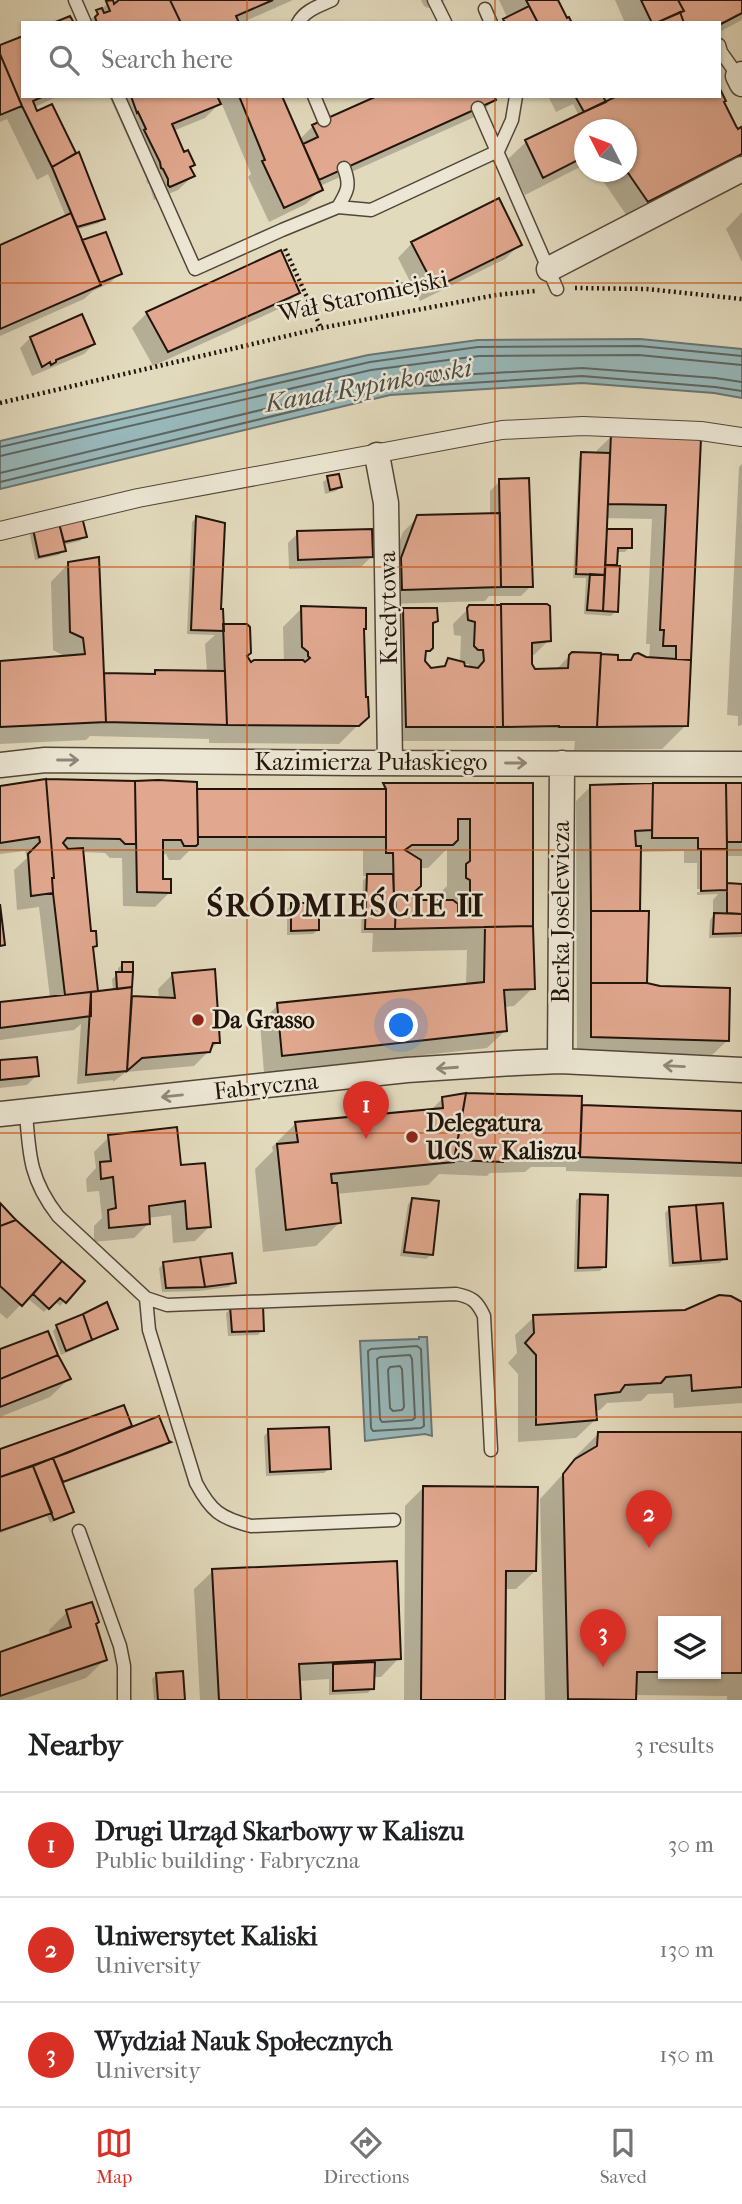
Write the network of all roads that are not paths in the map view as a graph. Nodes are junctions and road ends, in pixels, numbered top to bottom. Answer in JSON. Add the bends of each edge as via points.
{"nodes":[{"id":1,"x":75,"y":0,"type":"edge"},
{"id":2,"x":332,"y":0,"type":"edge"},
{"id":3,"x":434,"y":0,"type":"edge"},
{"id":4,"x":485,"y":9,"type":"dead end"},
{"id":5,"x":84,"y":21,"type":"edge"},
{"id":6,"x":299,"y":21,"type":"edge"},
{"id":7,"x":444,"y":21,"type":"edge"},
{"id":8,"x":490,"y":21,"type":"edge"},
{"id":9,"x":721,"y":52,"type":"edge"},
{"id":10,"x":741,"y":78,"type":"edge"},
{"id":11,"x":119,"y":98,"type":"edge"},
{"id":12,"x":315,"y":98,"type":"edge"},
{"id":13,"x":516,"y":98,"type":"edge"},
{"id":14,"x":478,"y":108,"type":"dead end"},
{"id":15,"x":324,"y":120,"type":"dead end"},
{"id":16,"x":498,"y":150,"type":"junction"},
{"id":17,"x":344,"y":168,"type":"dead end"},
{"id":18,"x":742,"y":169,"type":"edge"},
{"id":19,"x":338,"y":208,"type":"junction"},
{"id":20,"x":553,"y":279,"type":"joint"},
{"id":21,"x":742,"y":438,"type":"edge"},
{"id":22,"x":377,"y":455,"type":"junction"},
{"id":23,"x":0,"y":531,"type":"edge"},
{"id":24,"x":390,"y":762,"type":"junction"},
{"id":25,"x":562,"y":763,"type":"junction"},
{"id":26,"x":742,"y":764,"type":"edge"},
{"id":27,"x":0,"y":765,"type":"edge"},
{"id":28,"x":560,"y":1061,"type":"junction"},
{"id":29,"x":742,"y":1070,"type":"edge"},
{"id":30,"x":26,"y":1112,"type":"junction"},
{"id":31,"x":0,"y":1114,"type":"edge"},
{"id":32,"x":146,"y":1298,"type":"junction"},
{"id":33,"x":491,"y":1450,"type":"dead end"},
{"id":34,"x":394,"y":1520,"type":"dead end"},
{"id":35,"x":79,"y":1531,"type":"dead end"},
{"id":36,"x":124,"y":1700,"type":"edge"}],
"edges":[{"from":1,"to":5,"type":"lane"},
{"from":2,"to":6,"type":"lane"},
{"from":3,"to":7,"type":"lane"},
{"from":4,"to":8,"type":"lane"},
{"from":9,"to":10,"type":"lane"},
{"from":11,"to":19,"type":"lane","via":[[195,269]]},
{"from":12,"to":15,"type":"lane"},
{"from":13,"to":16,"type":"lane","via":[[512,120]]},
{"from":14,"to":16,"type":"lane"},
{"from":16,"to":19,"type":"lane","via":[[370,210]]},
{"from":16,"to":20,"type":"lane"},
{"from":17,"to":19,"type":"lane","via":[[349,180]]},
{"from":18,"to":20,"type":"street"},
{"from":21,"to":22,"type":"street","via":[[701,431],[583,426],[516,429]]},
{"from":22,"to":23,"type":"street","via":[[138,498]]},
{"from":22,"to":24,"type":"street","name":"Kredytowa","via":[[386,503]]},
{"from":24,"to":25,"type":"street","name":"Kazimierza Pułaskiego","one_way":true},
{"from":27,"to":24,"type":"street","name":"Kazimierza Pułaskiego","one_way":true,"via":[[45,760]]},
{"from":25,"to":26,"type":"street","name":"Kazimierza Pułaskiego"},
{"from":25,"to":28,"type":"street","name":"Berka Joselewicza"},
{"from":29,"to":28,"type":"street","name":"Fabryczna","one_way":true},
{"from":28,"to":30,"type":"street","name":"Fabryczna","one_way":true,"via":[[407,1070]]},
{"from":30,"to":31,"type":"street","name":"Fabryczna"},
{"from":30,"to":32,"type":"lane","via":[[29,1154],[46,1200]]},
{"from":32,"to":33,"type":"lane","via":[[167,1305],[471,1297],[484,1316]]},
{"from":32,"to":34,"type":"lane","via":[[149,1330],[196,1483],[217,1513],[251,1526]]},
{"from":35,"to":36,"type":"lane","via":[[120,1646]]}]}
